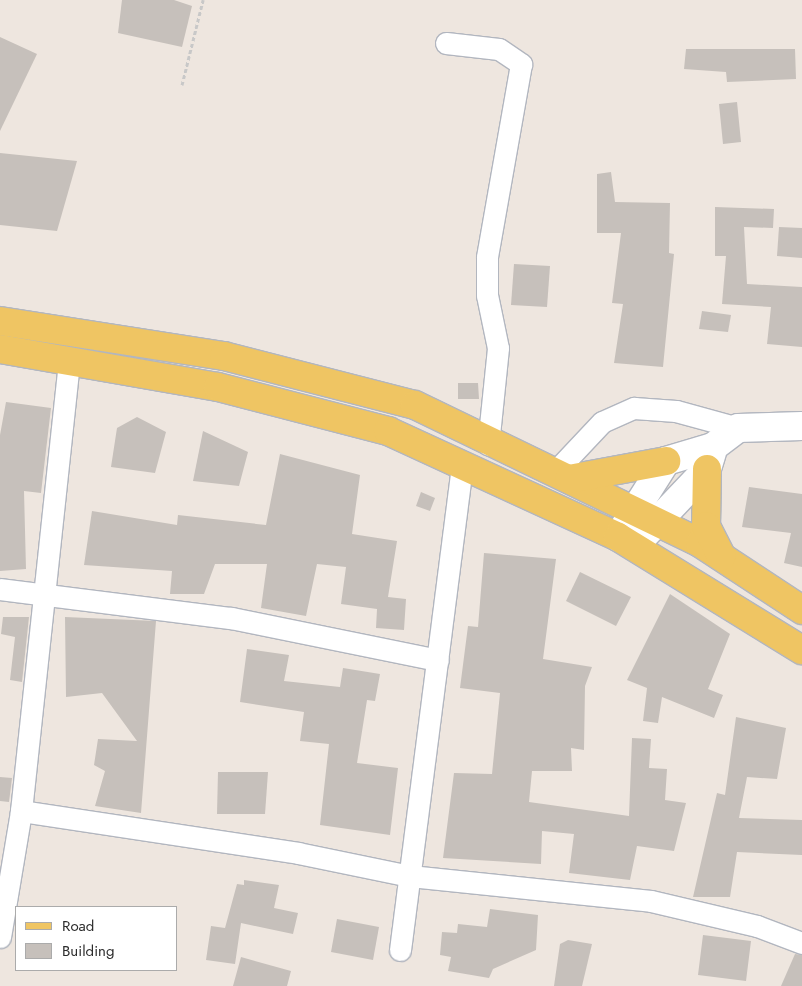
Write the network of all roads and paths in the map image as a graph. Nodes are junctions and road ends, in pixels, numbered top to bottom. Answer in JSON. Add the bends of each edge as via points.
{"nodes":[{"id":1,"x":203,"y":0,"type":"edge"},
{"id":2,"x":446,"y":44,"type":"dead end"},
{"id":3,"x":182,"y":86,"type":"dead end"},
{"id":4,"x":0,"y":321,"type":"edge"},
{"id":5,"x":0,"y":349,"type":"edge"},
{"id":6,"x":69,"y":360,"type":"junction"},
{"id":7,"x":802,"y":426,"type":"edge"},
{"id":8,"x":738,"y":428,"type":"junction"},
{"id":9,"x":488,"y":444,"type":"junction"},
{"id":10,"x":710,"y":458,"type":"junction"},
{"id":11,"x":666,"y":461,"type":"junction"},
{"id":12,"x":462,"y":466,"type":"junction"},
{"id":13,"x":561,"y":476,"type":"junction"},
{"id":14,"x":644,"y":515,"type":"junction"},
{"id":15,"x":626,"y":542,"type":"junction"},
{"id":16,"x":720,"y":556,"type":"junction"},
{"id":17,"x":0,"y":589,"type":"edge"},
{"id":18,"x":44,"y":594,"type":"junction"},
{"id":19,"x":802,"y":610,"type":"edge"},
{"id":20,"x":802,"y":650,"type":"edge"},
{"id":21,"x":438,"y":660,"type":"junction"},
{"id":22,"x":21,"y":811,"type":"junction"},
{"id":23,"x":410,"y":876,"type":"junction"},
{"id":24,"x":0,"y":937,"type":"edge"},
{"id":25,"x":802,"y":943,"type":"edge"},
{"id":26,"x":400,"y":950,"type":"dead end"}],
"edges":[{"from":1,"to":3,"type":"path"},
{"from":2,"to":9,"type":"street","via":[[499,49],[521,64],[487,258],[487,295],[498,348]]},
{"from":4,"to":9,"type":"main road","via":[[224,356],[327,380],[415,405]]},
{"from":5,"to":6,"type":"main road"},
{"from":6,"to":12,"type":"main road","via":[[313,409],[388,431]]},
{"from":6,"to":18,"type":"street"},
{"from":7,"to":8,"type":"main road"},
{"from":8,"to":10,"type":"main road"},
{"from":8,"to":13,"type":"street","via":[[676,411],[634,408],[602,422]]},
{"from":9,"to":13,"type":"main road"},
{"from":10,"to":11,"type":"main road"},
{"from":10,"to":14,"type":"main road"},
{"from":10,"to":16,"type":"main road","via":[[706,526]]},
{"from":11,"to":13,"type":"main road"},
{"from":11,"to":14,"type":"main road"},
{"from":12,"to":15,"type":"main road"},
{"from":12,"to":21,"type":"street"},
{"from":13,"to":14,"type":"main road"},
{"from":14,"to":15,"type":"main road"},
{"from":14,"to":16,"type":"main road"},
{"from":15,"to":20,"type":"main road"},
{"from":16,"to":19,"type":"main road"},
{"from":17,"to":18,"type":"street"},
{"from":18,"to":21,"type":"street","via":[[231,618]]},
{"from":18,"to":22,"type":"street"},
{"from":21,"to":23,"type":"street"},
{"from":22,"to":23,"type":"street","via":[[298,853]]},
{"from":22,"to":24,"type":"street"},
{"from":23,"to":25,"type":"street","via":[[651,901],[757,926]]},
{"from":23,"to":26,"type":"street"}]}
